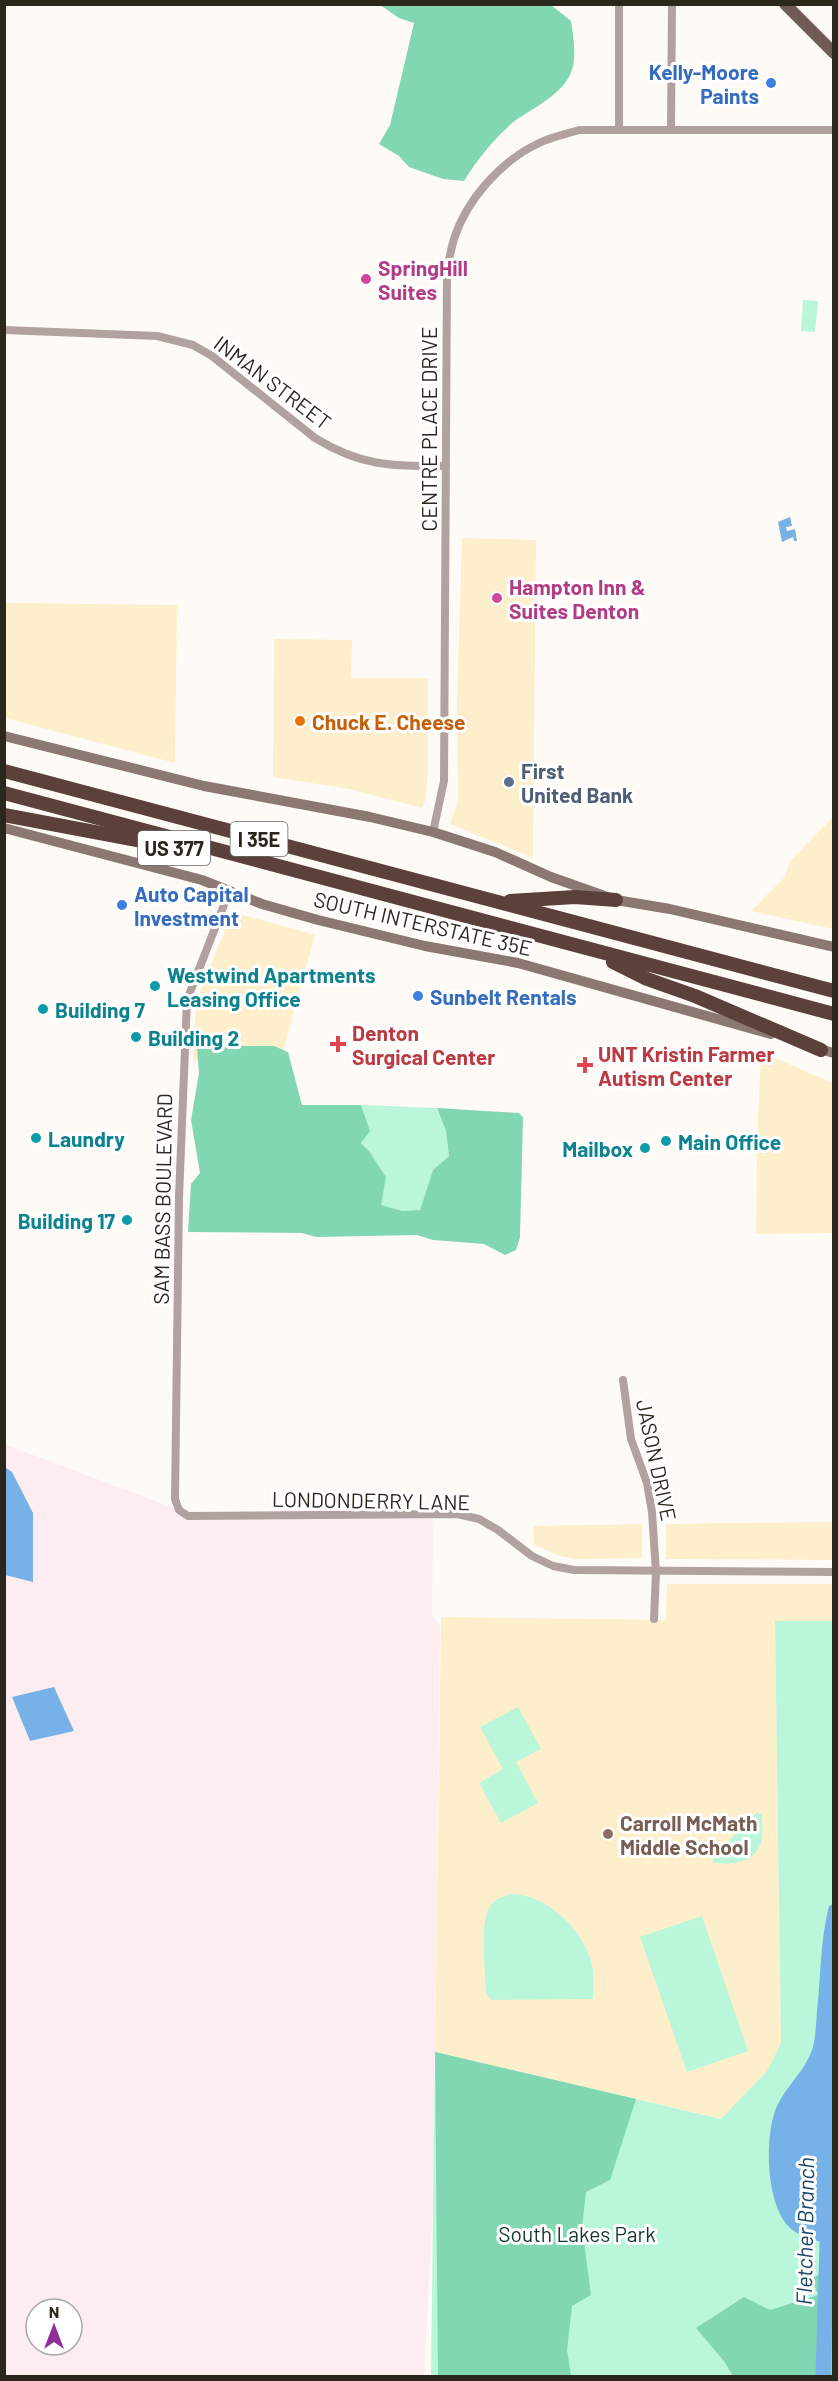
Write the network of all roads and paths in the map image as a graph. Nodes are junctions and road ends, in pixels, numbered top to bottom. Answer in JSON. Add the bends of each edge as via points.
{"nodes":[{"id":1,"x":620,"y":4,"type":"edge"},
{"id":2,"x":672,"y":4,"type":"edge"},
{"id":3,"x":785,"y":4,"type":"edge"},
{"id":4,"x":834,"y":53,"type":"edge"},
{"id":5,"x":620,"y":129,"type":"junction"},
{"id":6,"x":671,"y":130,"type":"junction"},
{"id":7,"x":834,"y":130,"type":"edge"},
{"id":8,"x":4,"y":330,"type":"edge"},
{"id":9,"x":446,"y":466,"type":"junction"},
{"id":10,"x":4,"y":736,"type":"edge"},
{"id":11,"x":8,"y":771,"type":"edge"},
{"id":12,"x":4,"y":794,"type":"edge"},
{"id":13,"x":4,"y":815,"type":"edge"},
{"id":14,"x":4,"y":828,"type":"edge"},
{"id":15,"x":433,"y":832,"type":"junction"},
{"id":16,"x":250,"y":858,"type":"junction"},
{"id":17,"x":229,"y":892,"type":"junction"},
{"id":18,"x":616,"y":900,"type":"junction"},
{"id":19,"x":501,"y":902,"type":"junction"},
{"id":20,"x":834,"y":947,"type":"edge"},
{"id":21,"x":593,"y":951,"type":"junction"},
{"id":22,"x":834,"y":991,"type":"edge"},
{"id":23,"x":834,"y":1014,"type":"edge"},
{"id":24,"x":827,"y":1052,"type":"edge"},
{"id":25,"x":623,"y":1380,"type":"dead end"},
{"id":26,"x":182,"y":1512,"type":"joint"},
{"id":27,"x":656,"y":1572,"type":"junction"},
{"id":28,"x":834,"y":1572,"type":"edge"},
{"id":29,"x":654,"y":1619,"type":"dead end"}],
"edges":[{"from":1,"to":5,"type":"street"},
{"from":2,"to":6,"type":"street"},
{"from":3,"to":4,"type":"main road"},
{"from":5,"to":6,"type":"street","name":"CENTRE PLACE DRIVE"},
{"from":5,"to":9,"type":"street","name":"CENTRE PLACE DRIVE","via":[[579,130],[540,142],[514,156],[489,181],[462,219],[447,271]]},
{"from":6,"to":7,"type":"street","name":"CENTRE PLACE DRIVE"},
{"from":8,"to":9,"type":"street","name":"INMAN STREET","via":[[171,338],[212,356],[333,449],[376,463]]},
{"from":9,"to":15,"type":"street","name":"CENTRE PLACE DRIVE","via":[[444,781]]},
{"from":10,"to":15,"type":"main road","via":[[204,786]]},
{"from":11,"to":19,"type":"highway","number":"I 35E"},
{"from":12,"to":16,"type":"highway","number":"I 35E"},
{"from":13,"to":16,"type":"highway","number":"US 377","via":[[182,850]]},
{"from":14,"to":17,"type":"main road","name":"SOUTH INTERSTATE 35E","via":[[201,880]]},
{"from":15,"to":18,"type":"main road"},
{"from":16,"to":21,"type":"highway","number":"I 35E"},
{"from":17,"to":24,"type":"main road","name":"SOUTH INTERSTATE 35E","via":[[318,920],[529,966]]},
{"from":17,"to":26,"type":"street","name":"SAM BASS BOULEVARD","via":[[187,1000],[176,1346],[175,1499]]},
{"from":18,"to":19,"type":"highway","via":[[575,897]]},
{"from":18,"to":20,"type":"main road"},
{"from":19,"to":22,"type":"highway","number":"I 35E"},
{"from":21,"to":23,"type":"highway","number":"I 35E"},
{"from":21,"to":24,"type":"highway","via":[[647,979]]},
{"from":25,"to":27,"type":"street","name":"JASON DRIVE","via":[[632,1439],[649,1493]]},
{"from":26,"to":27,"type":"street","name":"LONDONDERRY LANE","via":[[188,1516],[457,1514],[479,1519],[553,1566]]},
{"from":27,"to":28,"type":"street","name":"LONDONDERRY LANE"},
{"from":27,"to":29,"type":"street","name":"JASON DRIVE"}]}
